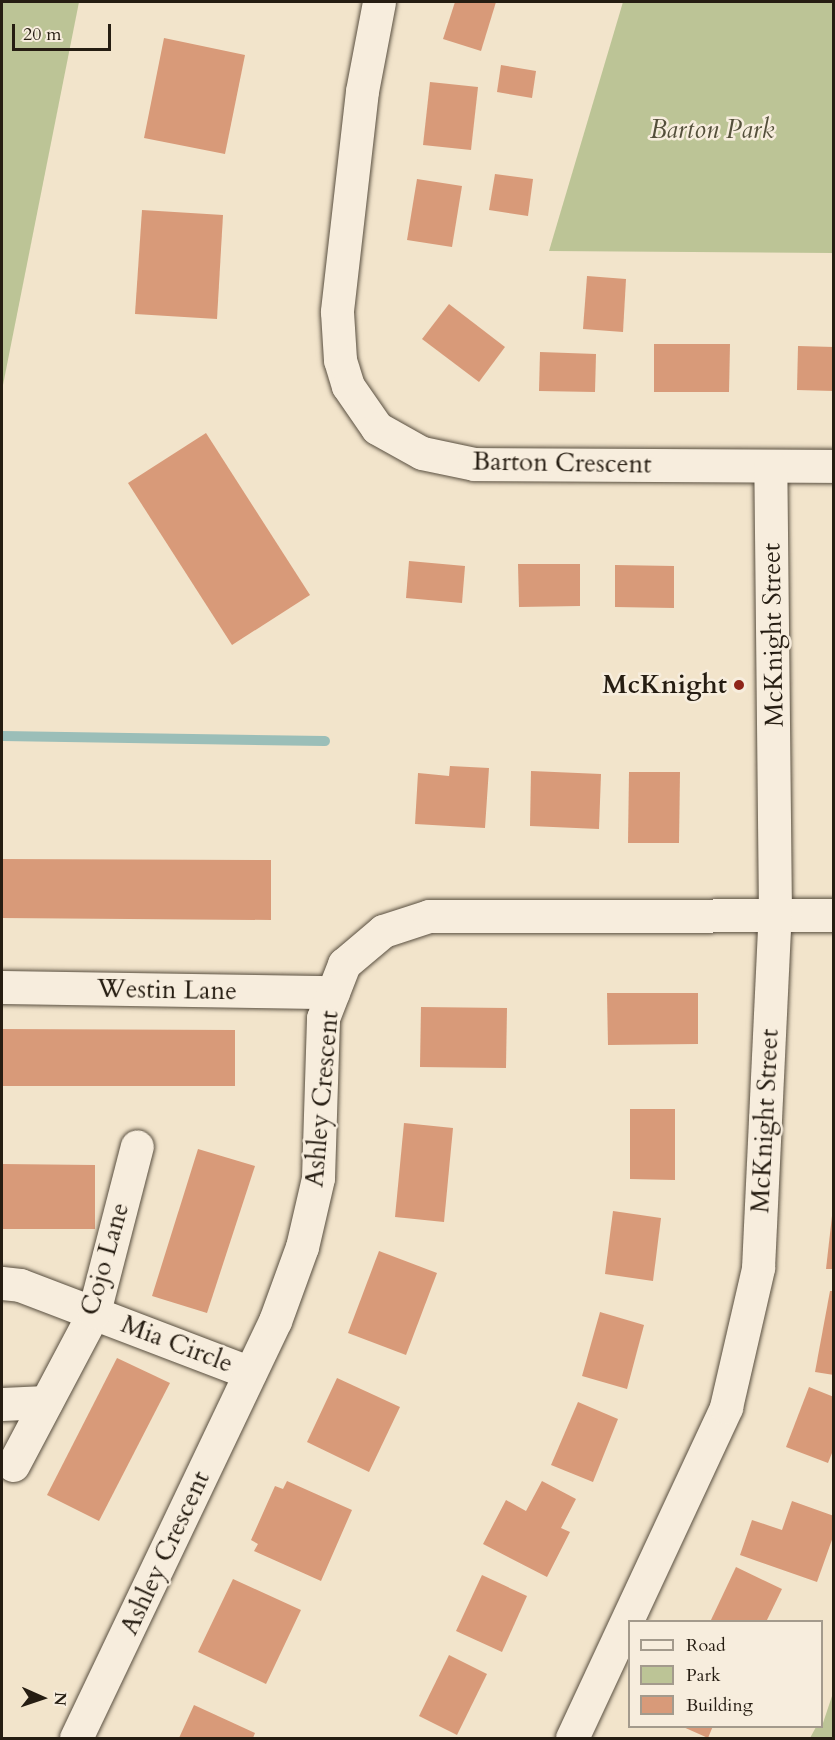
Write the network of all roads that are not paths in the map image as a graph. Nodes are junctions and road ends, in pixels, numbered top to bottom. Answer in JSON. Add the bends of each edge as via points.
{"nodes":[{"id":1,"x":379,"y":2,"type":"edge"},
{"id":2,"x":770,"y":466,"type":"junction"},
{"id":3,"x":834,"y":466,"type":"edge"},
{"id":4,"x":775,"y":914,"type":"junction"},
{"id":5,"x":834,"y":915,"type":"edge"},
{"id":6,"x":2,"y":987,"type":"edge"},
{"id":7,"x":333,"y":992,"type":"junction"},
{"id":8,"x":137,"y":1146,"type":"dead end"},
{"id":9,"x":2,"y":1283,"type":"edge"},
{"id":10,"x":94,"y":1312,"type":"junction"},
{"id":11,"x":250,"y":1373,"type":"junction"},
{"id":12,"x":46,"y":1402,"type":"junction"},
{"id":13,"x":2,"y":1404,"type":"edge"},
{"id":14,"x":13,"y":1465,"type":"dead end"},
{"id":15,"x":76,"y":1738,"type":"edge"},
{"id":16,"x":572,"y":1738,"type":"edge"}],
"edges":[{"from":1,"to":2,"type":"street","name":"Barton Crescent","via":[[362,91],[337,312],[340,360],[348,386],[377,428],[422,453],[474,464]]},
{"from":2,"to":3,"type":"street","name":"Barton Crescent"},
{"from":2,"to":4,"type":"street","name":"McKnight Street"},
{"from":4,"to":5,"type":"street","name":"Ashley Crescent"},
{"from":4,"to":7,"type":"street","name":"Ashley Crescent","via":[[429,916],[383,931],[344,964]]},
{"from":4,"to":16,"type":"street","name":"McKnight Street","via":[[758,1268],[729,1397]]},
{"from":6,"to":7,"type":"street","name":"Westin Lane"},
{"from":7,"to":11,"type":"street","name":"Ashley Crescent","via":[[323,1018],[318,1178],[302,1247]]},
{"from":8,"to":10,"type":"street","name":"Cojo Lane"},
{"from":9,"to":10,"type":"street","name":"Mia Circle","via":[[20,1285]]},
{"from":10,"to":11,"type":"street","name":"Mia Circle"},
{"from":10,"to":12,"type":"street","name":"Cojo Lane"},
{"from":11,"to":15,"type":"street","name":"Ashley Crescent"},
{"from":12,"to":13,"type":"street"},
{"from":12,"to":14,"type":"street","name":"Cojo Lane"}]}
